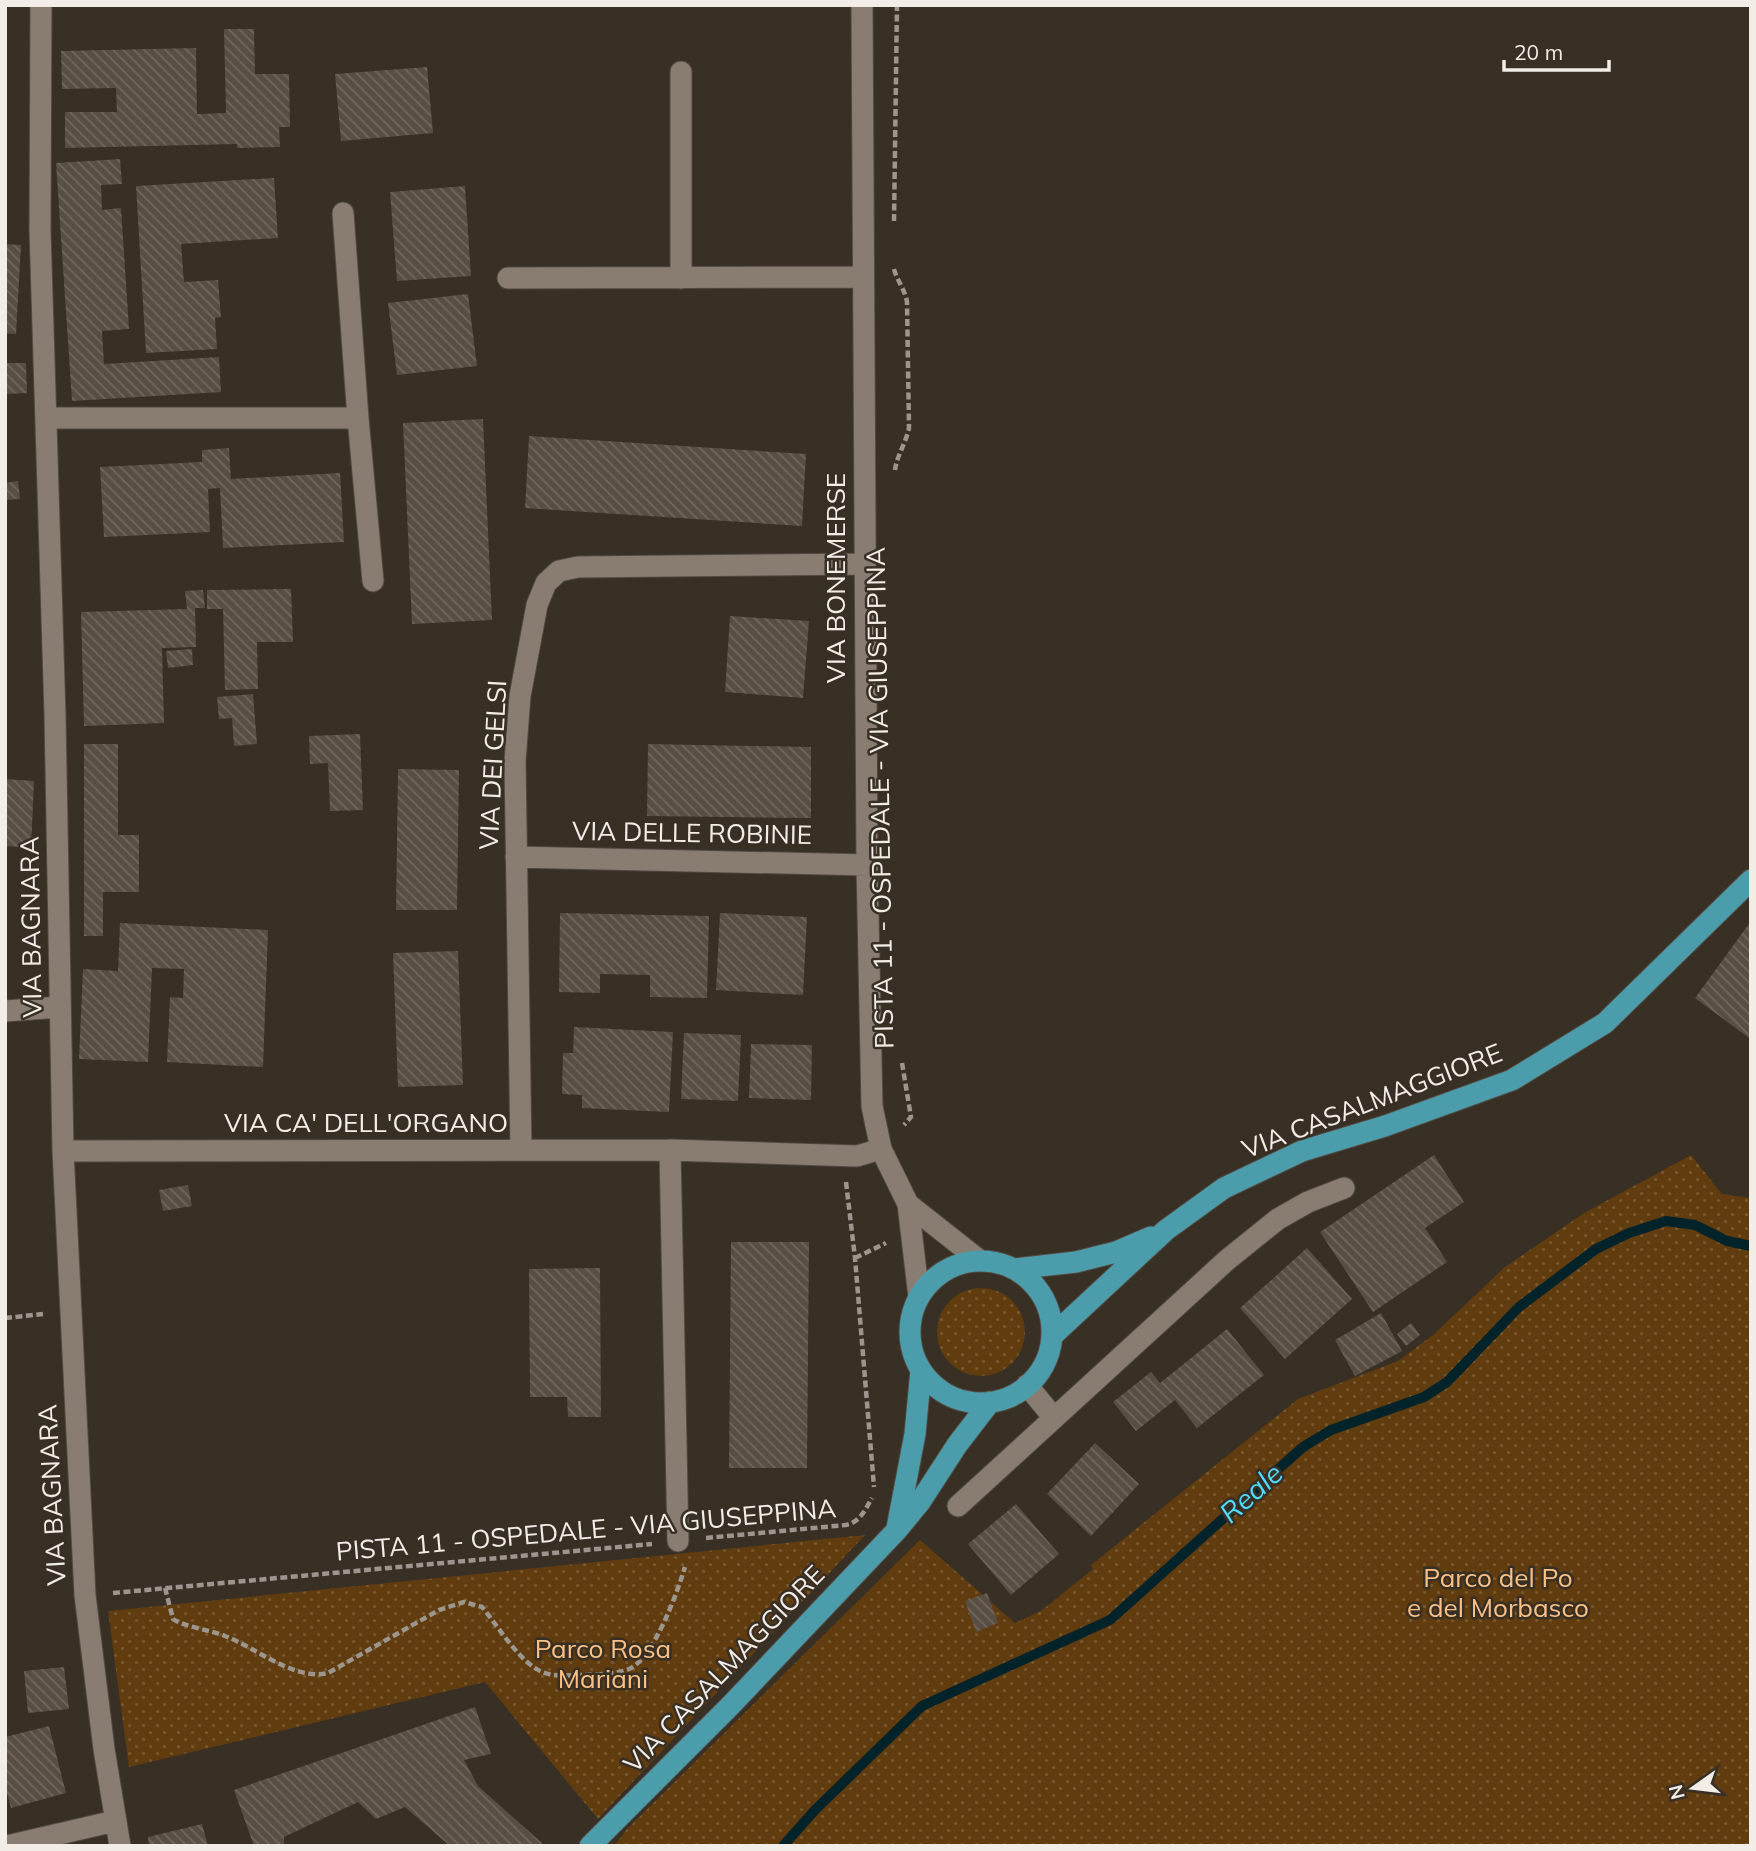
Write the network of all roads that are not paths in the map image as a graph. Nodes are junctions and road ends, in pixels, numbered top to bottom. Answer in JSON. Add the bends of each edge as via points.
{"nodes":[{"id":1,"x":41,"y":5,"type":"edge"},
{"id":2,"x":862,"y":5,"type":"edge"},
{"id":3,"x":681,"y":72,"type":"dead end"},
{"id":4,"x":342,"y":213,"type":"dead end"},
{"id":5,"x":863,"y":277,"type":"junction"},
{"id":6,"x":508,"y":278,"type":"dead end"},
{"id":7,"x":681,"y":278,"type":"junction"},
{"id":8,"x":47,"y":418,"type":"junction"},
{"id":9,"x":358,"y":418,"type":"junction"},
{"id":10,"x":864,"y":564,"type":"junction"},
{"id":11,"x":373,"y":581,"type":"dead end"},
{"id":12,"x":516,"y":857,"type":"junction"},
{"id":13,"x":867,"y":865,"type":"junction"},
{"id":14,"x":1751,"y":880,"type":"edge"},
{"id":15,"x":60,"y":1007,"type":"junction"},
{"id":16,"x":5,"y":1011,"type":"edge"},
{"id":17,"x":879,"y":1142,"type":"junction"},
{"id":18,"x":63,"y":1150,"type":"junction"},
{"id":19,"x":521,"y":1150,"type":"junction"},
{"id":20,"x":670,"y":1150,"type":"junction"},
{"id":21,"x":1344,"y":1188,"type":"dead end"},
{"id":22,"x":908,"y":1204,"type":"junction"},
{"id":23,"x":1166,"y":1230,"type":"junction"},
{"id":24,"x":979,"y":1260,"type":"junction"},
{"id":25,"x":1014,"y":1269,"type":"junction"},
{"id":26,"x":919,"y":1297,"type":"junction"},
{"id":27,"x":1052,"y":1336,"type":"junction"},
{"id":28,"x":921,"y":1370,"type":"junction"},
{"id":29,"x":1027,"y":1385,"type":"junction"},
{"id":30,"x":990,"y":1402,"type":"junction"},
{"id":31,"x":1054,"y":1418,"type":"junction"},
{"id":32,"x":958,"y":1506,"type":"dead end"},
{"id":33,"x":897,"y":1530,"type":"junction"},
{"id":34,"x":685,"y":1540,"type":"road end"},
{"id":35,"x":115,"y":1821,"type":"junction"},
{"id":36,"x":7,"y":1846,"type":"edge"},
{"id":37,"x":120,"y":1846,"type":"edge"},
{"id":38,"x":590,"y":1846,"type":"edge"}],
"edges":[{"from":1,"to":8,"type":"street","name":"VIA BAGNARA","via":[[40,230]]},
{"from":2,"to":5,"type":"street","name":"VIA BONEMERSE"},
{"from":3,"to":7,"type":"street"},
{"from":4,"to":9,"type":"street"},
{"from":5,"to":7,"type":"street"},
{"from":5,"to":10,"type":"street","name":"VIA BONEMERSE"},
{"from":6,"to":7,"type":"street"},
{"from":8,"to":9,"type":"street"},
{"from":8,"to":15,"type":"street","name":"VIA BAGNARA"},
{"from":9,"to":11,"type":"street"},
{"from":10,"to":12,"type":"street","name":"VIA DEI GELSI","via":[[578,567],[559,571],[546,583],[537,605],[520,696]]},
{"from":10,"to":13,"type":"street","name":"VIA BONEMERSE"},
{"from":12,"to":13,"type":"street","name":"VIA DELLE ROBINIE"},
{"from":12,"to":19,"type":"street","name":"VIA DEI GELSI"},
{"from":13,"to":17,"type":"street","name":"VIA BONEMERSE","via":[[872,1105]]},
{"from":14,"to":23,"type":"main road","name":"VIA CASALMAGGIORE","via":[[1605,1023],[1512,1080],[1302,1151],[1224,1188]]},
{"from":15,"to":16,"type":"street"},
{"from":15,"to":18,"type":"street","name":"VIA BAGNARA"},
{"from":17,"to":20,"type":"street","name":"VIA CA' DELL'ORGANO","via":[[869,1154],[842,1156]]},
{"from":17,"to":22,"type":"street"},
{"from":18,"to":19,"type":"street","name":"VIA CA' DELL'ORGANO"},
{"from":18,"to":35,"type":"street","name":"VIA BAGNARA","via":[[85,1595]]},
{"from":19,"to":20,"type":"street","name":"VIA CA' DELL'ORGANO"},
{"from":20,"to":34,"type":"street"},
{"from":21,"to":31,"type":"street","via":[[1278,1219]]},
{"from":22,"to":24,"type":"street"},
{"from":22,"to":26,"type":"street"},
{"from":23,"to":25,"type":"main road","via":[[1116,1252]]},
{"from":23,"to":27,"type":"main road"},
{"from":24,"to":25,"type":"main road"},
{"from":24,"to":26,"type":"main road","via":[[955,1265],[934,1278]]},
{"from":25,"to":27,"type":"main road","via":[[1031,1280],[1043,1296]]},
{"from":26,"to":28,"type":"main road","via":[[910,1334]]},
{"from":27,"to":29,"type":"main road","via":[[1046,1360]]},
{"from":28,"to":30,"type":"main road","via":[[951,1396]]},
{"from":28,"to":33,"type":"main road","via":[[915,1434]]},
{"from":29,"to":30,"type":"main road","via":[[1014,1395]]},
{"from":29,"to":31,"type":"street"},
{"from":30,"to":33,"type":"main road","name":"VIA CASALMAGGIORE"},
{"from":31,"to":32,"type":"street"},
{"from":33,"to":38,"type":"main road","name":"VIA CASALMAGGIORE"},
{"from":35,"to":36,"type":"street"},
{"from":35,"to":37,"type":"street","name":"VIA BAGNARA"}]}
